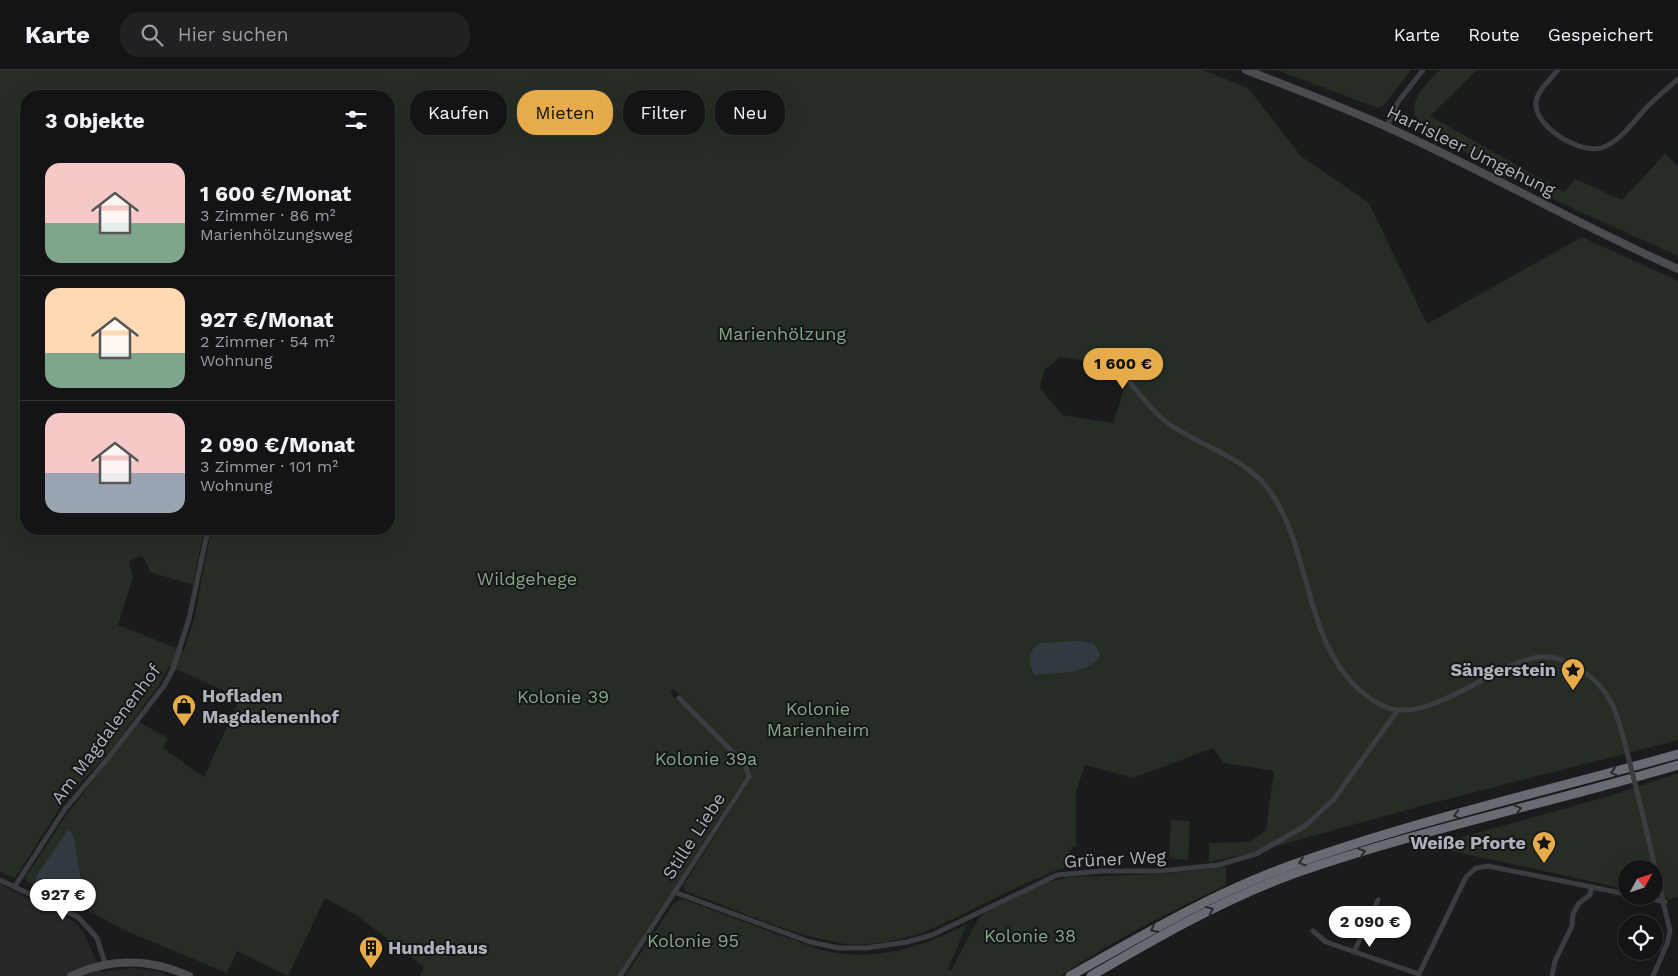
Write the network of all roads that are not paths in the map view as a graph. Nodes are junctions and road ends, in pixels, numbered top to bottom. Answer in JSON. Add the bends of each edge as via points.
{"nodes":[{"id":1,"x":1246,"y":70,"type":"edge"},
{"id":2,"x":1423,"y":70,"type":"edge"},
{"id":3,"x":1558,"y":70,"type":"edge"},
{"id":4,"x":1678,"y":79,"type":"edge"},
{"id":5,"x":1387,"y":127,"type":"junction"},
{"id":6,"x":1678,"y":269,"type":"edge"},
{"id":7,"x":1093,"y":360,"type":"dead end"},
{"id":8,"x":207,"y":535,"type":"edge"},
{"id":9,"x":679,"y":698,"type":"dead end"},
{"id":10,"x":1397,"y":711,"type":"junction"},
{"id":11,"x":1678,"y":754,"type":"edge"},
{"id":12,"x":1678,"y":764,"type":"edge"},
{"id":13,"x":0,"y":880,"type":"edge"},
{"id":14,"x":15,"y":886,"type":"junction"},
{"id":15,"x":1592,"y":887,"type":"junction"},
{"id":16,"x":674,"y":892,"type":"junction"},
{"id":17,"x":1618,"y":892,"type":"edge"},
{"id":18,"x":1378,"y":900,"type":"dead end"},
{"id":19,"x":1665,"y":902,"type":"joint"},
{"id":20,"x":1313,"y":931,"type":"dead end"},
{"id":21,"x":1354,"y":952,"type":"junction"},
{"id":22,"x":105,"y":963,"type":"junction"},
{"id":23,"x":1418,"y":975,"type":"edge"},
{"id":24,"x":71,"y":976,"type":"edge"},
{"id":25,"x":189,"y":976,"type":"edge"},
{"id":26,"x":620,"y":976,"type":"edge"},
{"id":27,"x":1070,"y":976,"type":"edge"},
{"id":28,"x":1091,"y":976,"type":"edge"},
{"id":29,"x":1552,"y":976,"type":"edge"},
{"id":30,"x":1653,"y":976,"type":"edge"}],
"edges":[{"from":1,"to":5,"type":"main road","name":"Harrisleer Umgehung"},
{"from":2,"to":5,"type":"street","via":[[1398,102]]},
{"from":3,"to":4,"type":"street","via":[[1540,92],[1536,104],[1538,116],[1548,129],[1575,145],[1590,149],[1602,148],[1616,141]]},
{"from":5,"to":6,"type":"main road","name":"Harrisleer Umgehung"},
{"from":7,"to":10,"type":"street","via":[[1114,365],[1168,423],[1241,464],[1263,483],[1289,528],[1311,600],[1335,660],[1360,692]]},
{"from":8,"to":14,"type":"street","name":"Am Magdalenenhof","via":[[188,620],[173,669],[164,686],[65,809]]},
{"from":9,"to":16,"type":"street","name":"Stille Liebe","via":[[745,764],[749,777]]},
{"from":10,"to":16,"type":"street","name":"Grüner Weg","via":[[1334,799],[1305,826],[1256,854],[1218,865],[1057,875],[932,934],[907,942],[866,948],[839,948],[810,942]]},
{"from":10,"to":19,"type":"street","bridge":true,"via":[[1434,703],[1516,664],[1541,657],[1572,664],[1596,680],[1606,692],[1618,718]]},
{"from":11,"to":27,"type":"highway","one_way":true,"via":[[1384,834],[1288,866],[1197,906]]},
{"from":28,"to":12,"type":"highway","one_way":true,"via":[[1200,915],[1292,875],[1386,844]]},
{"from":13,"to":14,"type":"street"},
{"from":14,"to":22,"type":"street","via":[[87,924],[97,938]]},
{"from":15,"to":17,"type":"street"},
{"from":15,"to":23,"type":"street","via":[[1488,866],[1476,868],[1466,877]]},
{"from":15,"to":29,"type":"street","via":[[1590,895],[1579,903],[1573,914],[1572,926],[1554,961]]},
{"from":16,"to":26,"type":"street","name":"Stille Liebe"},
{"from":18,"to":21,"type":"street"},
{"from":19,"to":30,"type":"street","via":[[1670,931]]},
{"from":20,"to":21,"type":"street","via":[[1326,942]]},
{"from":21,"to":23,"type":"street"},
{"from":22,"to":24,"type":"main road"},
{"from":22,"to":25,"type":"main road","via":[[149,964]]}]}
